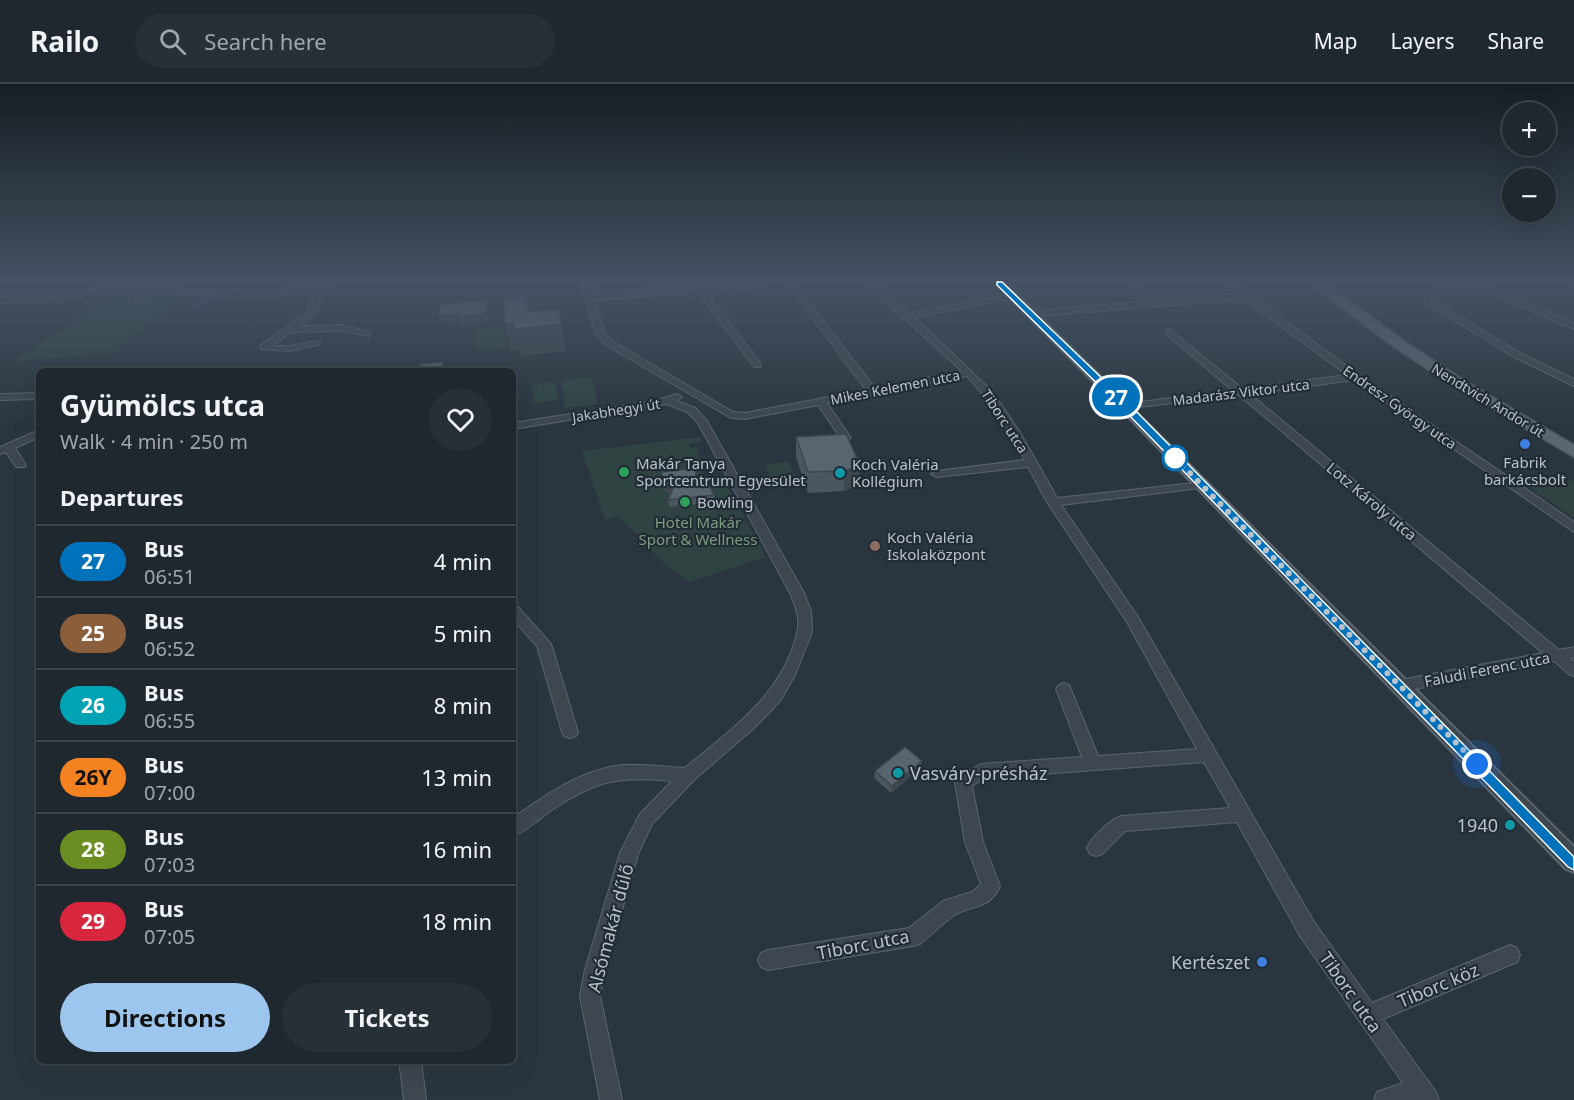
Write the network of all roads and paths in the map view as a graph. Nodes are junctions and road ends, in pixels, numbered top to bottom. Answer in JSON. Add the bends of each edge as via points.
{"nodes":[{"id":1,"x":289,"y":330,"type":"edge"},
{"id":2,"x":352,"y":330,"type":"edge"},
{"id":3,"x":600,"y":330,"type":"edge"},
{"id":4,"x":731,"y":330,"type":"edge"},
{"id":5,"x":826,"y":330,"type":"edge"},
{"id":6,"x":921,"y":330,"type":"edge"},
{"id":7,"x":1045,"y":330,"type":"edge"},
{"id":8,"x":1292,"y":330,"type":"edge"},
{"id":9,"x":1382,"y":330,"type":"edge"},
{"id":10,"x":1478,"y":330,"type":"edge"},
{"id":11,"x":1169,"y":332,"type":"dead end"},
{"id":12,"x":367,"y":334,"type":"dead end"},
{"id":13,"x":315,"y":344,"type":"dead end"},
{"id":14,"x":757,"y":365,"type":"dead end"},
{"id":15,"x":969,"y":373,"type":"junction"},
{"id":16,"x":1356,"y":378,"type":"junction"},
{"id":17,"x":1574,"y":383,"type":"edge"},
{"id":18,"x":684,"y":388,"type":"junction"},
{"id":19,"x":872,"y":391,"type":"junction"},
{"id":20,"x":1240,"y":391,"type":"junction"},
{"id":21,"x":36,"y":396,"type":"edge"},
{"id":22,"x":0,"y":397,"type":"edge"},
{"id":23,"x":669,"y":401,"type":"junction"},
{"id":24,"x":820,"y":401,"type":"junction"},
{"id":25,"x":1126,"y":407,"type":"junction"},
{"id":26,"x":516,"y":426,"type":"edge"},
{"id":27,"x":36,"y":434,"type":"edge"},
{"id":28,"x":846,"y":438,"type":"edge"},
{"id":29,"x":4,"y":449,"type":"edge"},
{"id":30,"x":1574,"y":452,"type":"edge"},
{"id":31,"x":1031,"y":462,"type":"junction"},
{"id":32,"x":20,"y":465,"type":"dead end"},
{"id":33,"x":937,"y":474,"type":"dead end"},
{"id":34,"x":1200,"y":483,"type":"junction"},
{"id":35,"x":1053,"y":502,"type":"junction"},
{"id":36,"x":1574,"y":528,"type":"edge"},
{"id":37,"x":516,"y":613,"type":"edge"},
{"id":38,"x":1574,"y":652,"type":"edge"},
{"id":39,"x":1557,"y":656,"type":"junction"},
{"id":40,"x":1574,"y":670,"type":"edge"},
{"id":41,"x":1400,"y":686,"type":"junction"},
{"id":42,"x":1064,"y":689,"type":"dead end"},
{"id":43,"x":570,"y":732,"type":"dead end"},
{"id":44,"x":1209,"y":754,"type":"junction"},
{"id":45,"x":1092,"y":761,"type":"junction"},
{"id":46,"x":688,"y":776,"type":"junction"},
{"id":47,"x":1242,"y":814,"type":"junction"},
{"id":48,"x":516,"y":826,"type":"edge"},
{"id":49,"x":1096,"y":848,"type":"dead end"},
{"id":50,"x":1574,"y":862,"type":"edge"},
{"id":51,"x":1510,"y":955,"type":"dead end"},
{"id":52,"x":768,"y":960,"type":"dead end"},
{"id":53,"x":1367,"y":1015,"type":"junction"},
{"id":54,"x":410,"y":1064,"type":"edge"},
{"id":55,"x":1424,"y":1094,"type":"edge"},
{"id":56,"x":415,"y":1100,"type":"edge"},
{"id":57,"x":611,"y":1100,"type":"edge"},
{"id":58,"x":1385,"y":1100,"type":"edge"}],
"edges":[{"from":1,"to":13,"type":"street","via":[[264,347]]},
{"from":2,"to":12,"type":"street"},
{"from":3,"to":18,"type":"street","name":"Jakabhegyi út","via":[[625,354]]},
{"from":4,"to":14,"type":"street"},
{"from":5,"to":19,"type":"street"},
{"from":6,"to":15,"type":"street","name":"Tiborc utca"},
{"from":7,"to":25,"type":"street"},
{"from":8,"to":16,"type":"street","name":"Endresz György utca"},
{"from":9,"to":30,"type":"main road","name":"Nendtvich Andor út","via":[[1428,363]]},
{"from":10,"to":17,"type":"street"},
{"from":11,"to":20,"type":"street","name":"Lotz Károly utca"},
{"from":15,"to":19,"type":"street","name":"Mikes Kelemen utca"},
{"from":15,"to":31,"type":"street","name":"Tiborc utca","via":[[988,393]]},
{"from":16,"to":20,"type":"street","name":"Madarász Viktor utca"},
{"from":16,"to":36,"type":"street","name":"Endresz György utca"},
{"from":18,"to":23,"type":"street","name":"Jakabhegyi út"},
{"from":18,"to":24,"type":"street","name":"Mikes Kelemen utca","via":[[731,415],[745,416]]},
{"from":19,"to":24,"type":"street","name":"Mikes Kelemen utca"},
{"from":20,"to":25,"type":"street","name":"Madarász Viktor utca"},
{"from":20,"to":39,"type":"street","name":"Lotz Károly utca"},
{"from":21,"to":22,"type":"street"},
{"from":23,"to":26,"type":"street","name":"Jakabhegyi út"},
{"from":23,"to":46,"type":"street","name":"Alsómakár dűlő","via":[[691,410],[702,421],[804,611],[805,632],[775,697]]},
{"from":24,"to":28,"type":"street","name":"Mikes Kelemen utca"},
{"from":25,"to":34,"type":"street"},
{"from":27,"to":29,"type":"street"},
{"from":29,"to":32,"type":"street"},
{"from":31,"to":33,"type":"street","name":"Tiborc utca"},
{"from":31,"to":35,"type":"street","name":"Tiborc utca"},
{"from":34,"to":35,"type":"street"},
{"from":34,"to":41,"type":"street"},
{"from":35,"to":44,"type":"street","name":"Tiborc utca","via":[[1133,620]]},
{"from":37,"to":43,"type":"street","via":[[544,644]]},
{"from":38,"to":39,"type":"street","name":"Faludi Ferenc utca"},
{"from":39,"to":40,"type":"street","name":"Lotz Károly utca"},
{"from":39,"to":41,"type":"street","name":"Faludi Ferenc utca"},
{"from":41,"to":50,"type":"street"},
{"from":42,"to":45,"type":"street"},
{"from":44,"to":45,"type":"street","name":"Tiborc utca"},
{"from":44,"to":47,"type":"street","name":"Tiborc utca"},
{"from":45,"to":52,"type":"street","name":"Tiborc utca","via":[[981,771],[963,783],[974,842],[991,886],[978,899],[950,908],[913,937]]},
{"from":46,"to":48,"type":"street","via":[[630,772],[599,777],[567,792]]},
{"from":46,"to":57,"type":"street","name":"Alsómakár dűlő","via":[[646,819],[629,853],[595,970],[590,996]]},
{"from":47,"to":49,"type":"street","via":[[1121,824]]},
{"from":47,"to":53,"type":"street","name":"Tiborc utca","via":[[1307,929]]},
{"from":51,"to":53,"type":"street","name":"Tiborc köz"},
{"from":53,"to":55,"type":"street","name":"Tiborc utca"},
{"from":54,"to":56,"type":"street"},
{"from":55,"to":58,"type":"street"}]}
